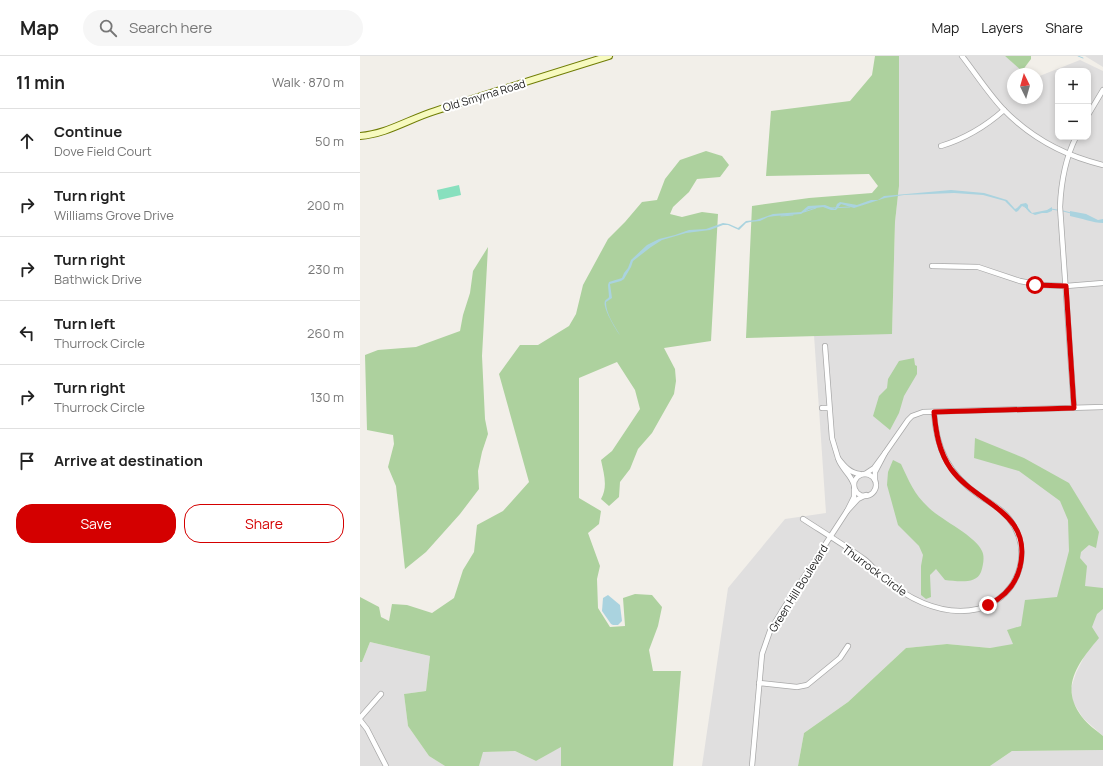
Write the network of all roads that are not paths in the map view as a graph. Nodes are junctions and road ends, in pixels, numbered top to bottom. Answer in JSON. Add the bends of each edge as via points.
{"nodes":[{"id":1,"x":609,"y":56,"type":"edge"},
{"id":2,"x":962,"y":56,"type":"edge"},
{"id":3,"x":1103,"y":90,"type":"edge"},
{"id":4,"x":1004,"y":110,"type":"junction"},
{"id":5,"x":1091,"y":110,"type":"edge"},
{"id":6,"x":360,"y":136,"type":"edge"},
{"id":7,"x":1075,"y":140,"type":"edge"},
{"id":8,"x":941,"y":146,"type":"dead end"},
{"id":9,"x":1068,"y":154,"type":"junction"},
{"id":10,"x":1103,"y":165,"type":"edge"},
{"id":11,"x":932,"y":266,"type":"dead end"},
{"id":12,"x":1103,"y":283,"type":"edge"},
{"id":13,"x":1066,"y":286,"type":"junction"},
{"id":14,"x":825,"y":346,"type":"dead end"},
{"id":15,"x":1103,"y":407,"type":"edge"},
{"id":16,"x":822,"y":408,"type":"dead end"},
{"id":17,"x":829,"y":408,"type":"junction"},
{"id":18,"x":1074,"y":408,"type":"junction"},
{"id":19,"x":934,"y":412,"type":"junction"},
{"id":20,"x":885,"y":453,"type":"junction"},
{"id":21,"x":838,"y":458,"type":"junction"},
{"id":22,"x":863,"y":474,"type":"junction"},
{"id":23,"x":875,"y":482,"type":"junction"},
{"id":24,"x":854,"y":486,"type":"junction"},
{"id":25,"x":868,"y":495,"type":"junction"},
{"id":26,"x":847,"y":511,"type":"junction"},
{"id":27,"x":803,"y":519,"type":"dead end"},
{"id":28,"x":830,"y":537,"type":"junction"},
{"id":29,"x":848,"y":646,"type":"dead end"},
{"id":30,"x":759,"y":683,"type":"junction"},
{"id":31,"x":381,"y":694,"type":"dead end"},
{"id":32,"x":360,"y":719,"type":"edge"},
{"id":33,"x":386,"y":766,"type":"edge"},
{"id":34,"x":752,"y":766,"type":"edge"}],
"edges":[{"from":1,"to":6,"type":"street","name":"Old Smyrna Road","via":[[430,112],[387,131]]},
{"from":2,"to":4,"type":"street"},
{"from":3,"to":5,"type":"street"},
{"from":4,"to":8,"type":"street","via":[[975,131]]},
{"from":4,"to":9,"type":"street","via":[[1038,137]]},
{"from":7,"to":9,"type":"street"},
{"from":9,"to":10,"type":"street"},
{"from":9,"to":13,"type":"street","via":[[1062,176],[1060,207]]},
{"from":11,"to":13,"type":"street","via":[[978,267],[1031,284]]},
{"from":12,"to":13,"type":"street"},
{"from":13,"to":18,"type":"street"},
{"from":14,"to":17,"type":"street"},
{"from":15,"to":18,"type":"street"},
{"from":16,"to":17,"type":"street"},
{"from":17,"to":21,"type":"street","via":[[832,438]]},
{"from":18,"to":19,"type":"street"},
{"from":19,"to":20,"type":"street","via":[[920,413],[910,418]]},
{"from":19,"to":28,"type":"street","name":"Thurrock Circle","via":[[939,443],[951,469],[968,487],[1004,512],[1017,531],[1021,544],[1021,561],[1008,590],[992,603],[974,610],[954,611],[931,606],[894,586],[863,559]]},
{"from":20,"to":22,"type":"street","via":[[874,468]]},
{"from":20,"to":23,"type":"street","via":[[875,473]]},
{"from":21,"to":22,"type":"street","via":[[849,470]]},
{"from":21,"to":24,"type":"street"},
{"from":22,"to":23,"type":"street","via":[[872,476]]},
{"from":22,"to":24,"type":"street","via":[[856,478]]},
{"from":23,"to":25,"type":"street","via":[[874,490]]},
{"from":24,"to":25,"type":"street","via":[[859,494]]},
{"from":24,"to":26,"type":"street","name":"Green Hill Boulevard","via":[[854,497]]},
{"from":25,"to":26,"type":"street","name":"Green Hill Boulevard","via":[[858,499]]},
{"from":26,"to":28,"type":"street","name":"Green Hill Boulevard"},
{"from":27,"to":28,"type":"street","name":"Thurrock Circle"},
{"from":28,"to":30,"type":"street","name":"Green Hill Boulevard","via":[[770,631],[762,654]]},
{"from":29,"to":30,"type":"street","via":[[840,658],[807,685],[796,687]]},
{"from":30,"to":34,"type":"street","name":"Green Hill Boulevard"},
{"from":31,"to":32,"type":"street"},
{"from":32,"to":33,"type":"street"}]}
